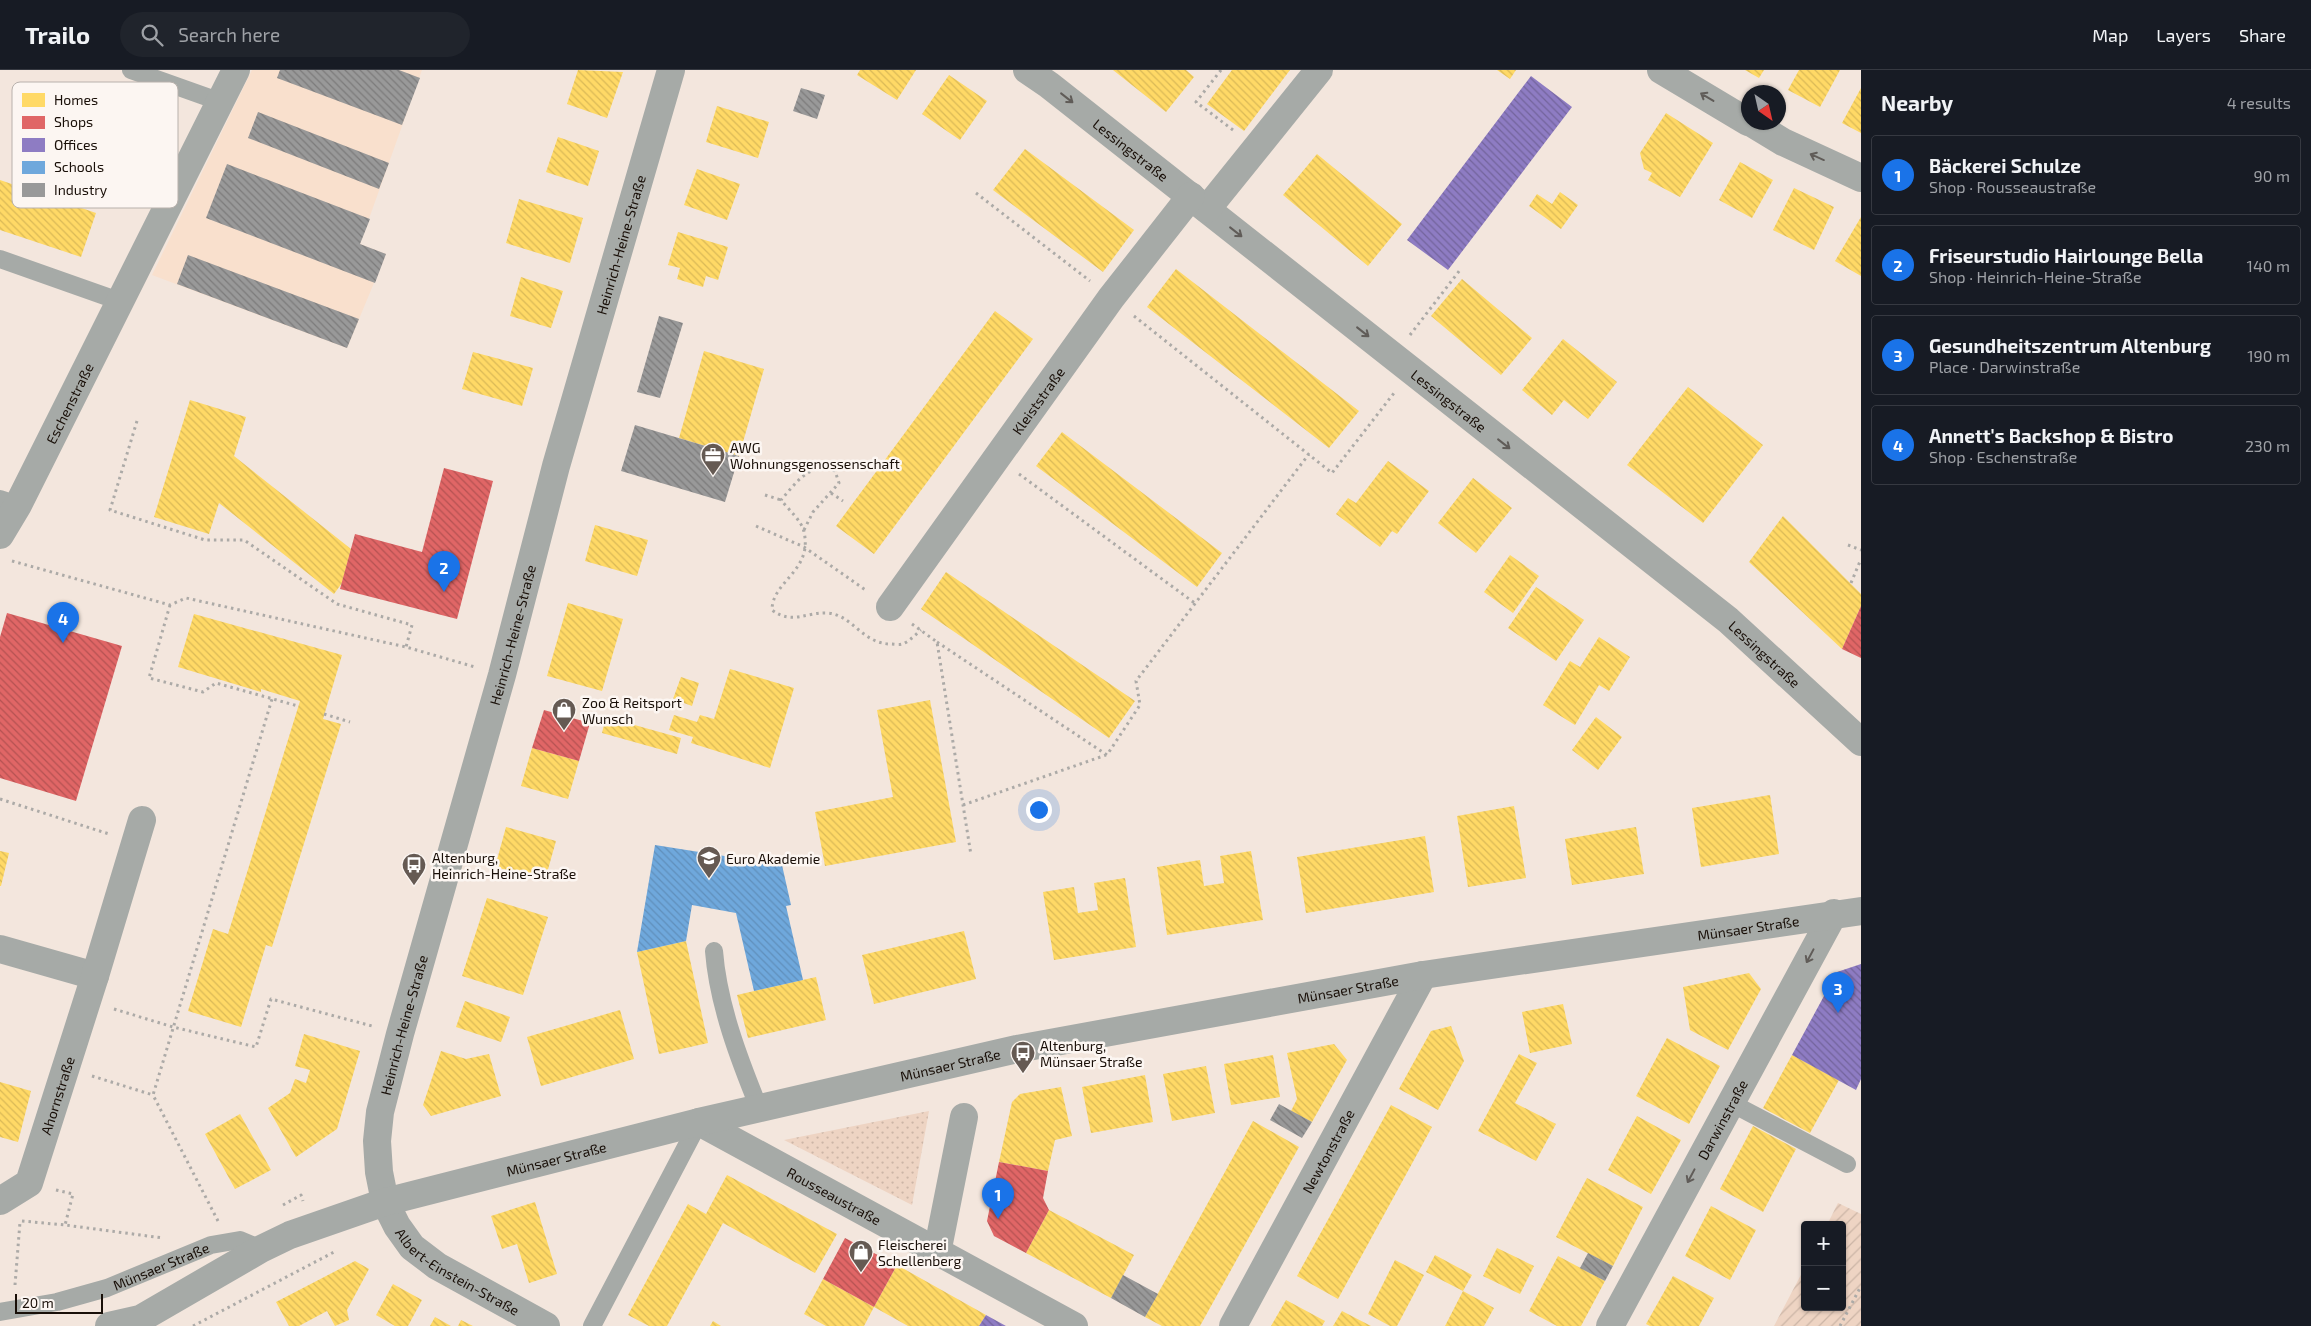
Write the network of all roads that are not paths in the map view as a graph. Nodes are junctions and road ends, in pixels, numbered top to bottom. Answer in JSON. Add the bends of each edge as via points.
{"nodes":[{"id":1,"x":131,"y":70,"type":"edge"},
{"id":2,"x":236,"y":70,"type":"edge"},
{"id":3,"x":670,"y":70,"type":"edge"},
{"id":4,"x":1027,"y":70,"type":"edge"},
{"id":5,"x":1319,"y":70,"type":"edge"},
{"id":6,"x":1661,"y":70,"type":"edge"},
{"id":7,"x":165,"y":82,"type":"edge"},
{"id":8,"x":178,"y":87,"type":"edge"},
{"id":9,"x":221,"y":102,"type":"junction"},
{"id":10,"x":1741,"y":117,"type":"edge"},
{"id":11,"x":1763,"y":130,"type":"edge"},
{"id":12,"x":1861,"y":178,"type":"edge"},
{"id":13,"x":178,"y":186,"type":"edge"},
{"id":14,"x":1199,"y":203,"type":"junction"},
{"id":15,"x":167,"y":208,"type":"edge"},
{"id":16,"x":0,"y":260,"type":"edge"},
{"id":17,"x":119,"y":301,"type":"junction"},
{"id":18,"x":9,"y":502,"type":"edge"},
{"id":19,"x":5,"y":548,"type":"edge"},
{"id":20,"x":890,"y":608,"type":"road end"},
{"id":21,"x":1861,"y":742,"type":"edge"},
{"id":22,"x":139,"y":832,"type":"road end"},
{"id":23,"x":1861,"y":911,"type":"edge"},
{"id":24,"x":1834,"y":913,"type":"junction"},
{"id":25,"x":1861,"y":922,"type":"edge"},
{"id":26,"x":0,"y":949,"type":"edge"},
{"id":27,"x":714,"y":951,"type":"dead end"},
{"id":28,"x":95,"y":976,"type":"junction"},
{"id":29,"x":1423,"y":976,"type":"junction"},
{"id":30,"x":1731,"y":1103,"type":"junction"},
{"id":31,"x":759,"y":1108,"type":"junction"},
{"id":32,"x":964,"y":1117,"type":"dead end"},
{"id":33,"x":699,"y":1122,"type":"junction"},
{"id":34,"x":1847,"y":1164,"type":"dead end"},
{"id":35,"x":385,"y":1202,"type":"junction"},
{"id":36,"x":7,"y":1210,"type":"edge"},
{"id":37,"x":261,"y":1249,"type":"junction"},
{"id":38,"x":937,"y":1253,"type":"junction"},
{"id":39,"x":7,"y":1310,"type":"edge"},
{"id":40,"x":109,"y":1326,"type":"edge"},
{"id":41,"x":546,"y":1326,"type":"edge"},
{"id":42,"x":592,"y":1326,"type":"edge"},
{"id":43,"x":1074,"y":1326,"type":"edge"},
{"id":44,"x":1233,"y":1326,"type":"edge"},
{"id":45,"x":1610,"y":1326,"type":"edge"}],
"edges":[{"from":1,"to":7,"type":"lane"},
{"from":2,"to":9,"type":"street","name":"Eschenstraße"},
{"from":3,"to":35,"type":"street","name":"Heinrich-Heine-Straße","via":[[556,466],[502,675],[380,1112],[378,1172]]},
{"from":4,"to":14,"type":"street","name":"Lessingstraße","one_way":true},
{"from":5,"to":14,"type":"street","name":"Kleiststraße","via":[[1257,148]]},
{"from":10,"to":6,"type":"street","one_way":true},
{"from":8,"to":9,"type":"lane"},
{"from":9,"to":13,"type":"street","name":"Eschenstraße"},
{"from":12,"to":11,"type":"street","one_way":true},
{"from":14,"to":20,"type":"street","name":"Kleiststraße","via":[[1111,298]]},
{"from":14,"to":21,"type":"street","name":"Lessingstraße","one_way":true,"via":[[1728,620]]},
{"from":15,"to":17,"type":"street","name":"Eschenstraße"},
{"from":16,"to":17,"type":"lane"},
{"from":17,"to":18,"type":"street","name":"Eschenstraße"},
{"from":18,"to":19,"type":"street","name":"Eschenstraße"},
{"from":22,"to":28,"type":"street","name":"Ahornstraße"},
{"from":23,"to":24,"type":"street","name":"Münsaer Straße"},
{"from":24,"to":25,"type":"lane"},
{"from":24,"to":29,"type":"street","name":"Münsaer Straße"},
{"from":24,"to":30,"type":"street","name":"Darwinstraße","one_way":true},
{"from":26,"to":28,"type":"street"},
{"from":27,"to":31,"type":"lane","via":[[716,972],[736,1045]]},
{"from":28,"to":36,"type":"street","name":"Ahornstraße","via":[[29,1183]]},
{"from":29,"to":31,"type":"street","name":"Münsaer Straße","via":[[1017,1048]]},
{"from":29,"to":44,"type":"street","name":"Newtonstraße"},
{"from":30,"to":34,"type":"lane"},
{"from":30,"to":45,"type":"street","name":"Darwinstraße","one_way":true},
{"from":31,"to":33,"type":"street","name":"Münsaer Straße"},
{"from":32,"to":38,"type":"street"},
{"from":33,"to":35,"type":"street","name":"Münsaer Straße"},
{"from":33,"to":38,"type":"street","name":"Rousseaustraße"},
{"from":33,"to":42,"type":"lane"},
{"from":35,"to":37,"type":"street","name":"Münsaer Straße","via":[[297,1232]]},
{"from":35,"to":41,"type":"street","name":"Albert-Einstein-Straße","via":[[396,1226],[412,1247],[437,1266]]},
{"from":37,"to":39,"type":"lane","name":"Münsaer Straße","via":[[240,1240],[211,1245],[106,1288],[57,1302]]},
{"from":37,"to":40,"type":"street","name":"Münsaer Straße","via":[[140,1319]]},
{"from":38,"to":43,"type":"street","name":"Rousseaustraße"}]}
